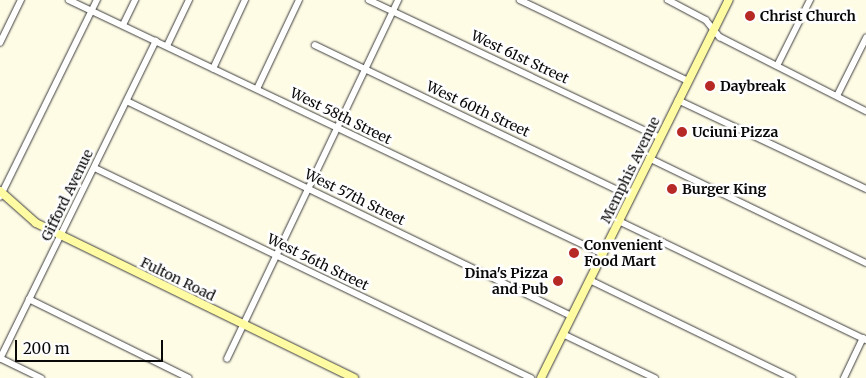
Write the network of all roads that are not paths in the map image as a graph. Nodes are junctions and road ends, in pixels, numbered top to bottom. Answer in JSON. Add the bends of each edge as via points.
{"nodes":[{"id":1,"x":21,"y":0,"type":"edge"},
{"id":2,"x":70,"y":0,"type":"edge"},
{"id":3,"x":97,"y":0,"type":"edge"},
{"id":4,"x":135,"y":0,"type":"edge"},
{"id":5,"x":189,"y":0,"type":"edge"},
{"id":6,"x":245,"y":0,"type":"edge"},
{"id":7,"x":299,"y":0,"type":"edge"},
{"id":8,"x":369,"y":0,"type":"edge"},
{"id":9,"x":398,"y":0,"type":"edge"},
{"id":10,"x":520,"y":0,"type":"edge"},
{"id":11,"x":668,"y":0,"type":"edge"},
{"id":12,"x":730,"y":0,"type":"edge"},
{"id":13,"x":810,"y":0,"type":"edge"},
{"id":14,"x":92,"y":11,"type":"junction"},
{"id":15,"x":393,"y":11,"type":"junction"},
{"id":16,"x":123,"y":25,"type":"junction"},
{"id":17,"x":714,"y":31,"type":"junction"},
{"id":18,"x":866,"y":38,"type":"edge"},
{"id":19,"x":156,"y":41,"type":"junction"},
{"id":20,"x":0,"y":43,"type":"edge"},
{"id":21,"x":315,"y":45,"type":"dead end"},
{"id":22,"x":167,"y":46,"type":"junction"},
{"id":23,"x":776,"y":66,"type":"junction"},
{"id":24,"x":212,"y":69,"type":"junction"},
{"id":25,"x":364,"y":70,"type":"junction"},
{"id":26,"x":688,"y":81,"type":"junction"},
{"id":27,"x":258,"y":89,"type":"junction"},
{"id":28,"x":837,"y":96,"type":"junction"},
{"id":29,"x":678,"y":100,"type":"junction"},
{"id":30,"x":127,"y":102,"type":"junction"},
{"id":31,"x":866,"y":111,"type":"edge"},
{"id":32,"x":337,"y":128,"type":"junction"},
{"id":33,"x":659,"y":138,"type":"junction"},
{"id":34,"x":649,"y":158,"type":"junction"},
{"id":35,"x":95,"y":168,"type":"junction"},
{"id":36,"x":309,"y":189,"type":"junction"},
{"id":37,"x":866,"y":189,"type":"edge"},
{"id":38,"x":1,"y":193,"type":"edge"},
{"id":39,"x":630,"y":196,"type":"junction"},
{"id":40,"x":618,"y":221,"type":"junction"},
{"id":41,"x":61,"y":236,"type":"junction"},
{"id":42,"x":603,"y":254,"type":"junction"},
{"id":43,"x":277,"y":256,"type":"junction"},
{"id":44,"x":866,"y":263,"type":"edge"},
{"id":45,"x":590,"y":280,"type":"junction"},
{"id":46,"x":29,"y":299,"type":"junction"},
{"id":47,"x":572,"y":316,"type":"junction"},
{"id":48,"x":244,"y":325,"type":"junction"},
{"id":49,"x":563,"y":334,"type":"junction"},
{"id":50,"x":865,"y":339,"type":"edge"},
{"id":51,"x":0,"y":358,"type":"edge"},
{"id":52,"x":227,"y":359,"type":"dead end"},
{"id":53,"x":41,"y":378,"type":"edge"},
{"id":54,"x":189,"y":378,"type":"edge"},
{"id":55,"x":354,"y":378,"type":"edge"},
{"id":56,"x":531,"y":378,"type":"edge"},
{"id":57,"x":541,"y":378,"type":"edge"},
{"id":58,"x":655,"y":378,"type":"edge"},
{"id":59,"x":792,"y":378,"type":"edge"},
{"id":60,"x":844,"y":378,"type":"edge"}],
"edges":[{"from":1,"to":20,"type":"street"},
{"from":2,"to":14,"type":"street","name":"West 58th Street"},
{"from":3,"to":14,"type":"street"},
{"from":4,"to":16,"type":"street"},
{"from":5,"to":22,"type":"street"},
{"from":6,"to":24,"type":"street"},
{"from":7,"to":27,"type":"street"},
{"from":8,"to":15,"type":"street","name":"West 61st Street"},
{"from":9,"to":15,"type":"street"},
{"from":10,"to":26,"type":"street"},
{"from":11,"to":17,"type":"street","via":[[706,20]]},
{"from":12,"to":17,"type":"main road","name":"Memphis Avenue"},
{"from":13,"to":23,"type":"street"},
{"from":14,"to":16,"type":"street","name":"West 58th Street"},
{"from":14,"to":38,"type":"street"},
{"from":15,"to":25,"type":"street"},
{"from":15,"to":33,"type":"street","name":"West 61st Street"},
{"from":16,"to":19,"type":"street","name":"West 58th Street"},
{"from":17,"to":23,"type":"street"},
{"from":17,"to":26,"type":"main road","name":"Memphis Avenue"},
{"from":18,"to":28,"type":"street"},
{"from":19,"to":22,"type":"street","name":"West 58th Street"},
{"from":19,"to":30,"type":"street","name":"Gifford Avenue"},
{"from":21,"to":25,"type":"street","name":"West 60th Street"},
{"from":22,"to":24,"type":"street","name":"West 58th Street"},
{"from":23,"to":28,"type":"street"},
{"from":24,"to":27,"type":"street","name":"West 58th Street"},
{"from":25,"to":32,"type":"street"},
{"from":25,"to":39,"type":"street","name":"West 60th Street"},
{"from":26,"to":29,"type":"main road","name":"Memphis Avenue"},
{"from":27,"to":32,"type":"street","name":"West 58th Street"},
{"from":28,"to":31,"type":"street"},
{"from":29,"to":33,"type":"main road","name":"Memphis Avenue"},
{"from":29,"to":37,"type":"street"},
{"from":30,"to":35,"type":"street","name":"Gifford Avenue"},
{"from":30,"to":36,"type":"street","name":"West 57th Street"},
{"from":32,"to":36,"type":"street"},
{"from":32,"to":42,"type":"street","name":"West 58th Street"},
{"from":33,"to":34,"type":"main road","name":"Memphis Avenue"},
{"from":34,"to":39,"type":"main road","name":"Memphis Avenue"},
{"from":34,"to":44,"type":"street"},
{"from":35,"to":41,"type":"street","name":"Gifford Avenue"},
{"from":35,"to":43,"type":"street","name":"West 56th Street"},
{"from":36,"to":43,"type":"street"},
{"from":36,"to":47,"type":"street","name":"West 57th Street"},
{"from":38,"to":41,"type":"main road","name":"Fulton Road","via":[[23,214]]},
{"from":39,"to":40,"type":"main road","name":"Memphis Avenue"},
{"from":40,"to":42,"type":"main road","name":"Memphis Avenue"},
{"from":40,"to":50,"type":"street"},
{"from":41,"to":46,"type":"street","name":"Gifford Avenue"},
{"from":41,"to":48,"type":"main road","name":"Fulton Road"},
{"from":42,"to":45,"type":"main road","name":"Memphis Avenue"},
{"from":43,"to":48,"type":"street"},
{"from":43,"to":56,"type":"street","name":"West 56th Street"},
{"from":45,"to":47,"type":"main road","name":"Memphis Avenue"},
{"from":45,"to":59,"type":"street"},
{"from":46,"to":51,"type":"street","name":"Gifford Avenue"},
{"from":46,"to":54,"type":"street"},
{"from":47,"to":49,"type":"main road","name":"Memphis Avenue"},
{"from":48,"to":52,"type":"street"},
{"from":48,"to":55,"type":"main road","name":"Fulton Road"},
{"from":49,"to":57,"type":"main road","name":"Memphis Avenue"},
{"from":49,"to":58,"type":"street"},
{"from":50,"to":60,"type":"street"},
{"from":51,"to":53,"type":"street"}]}
